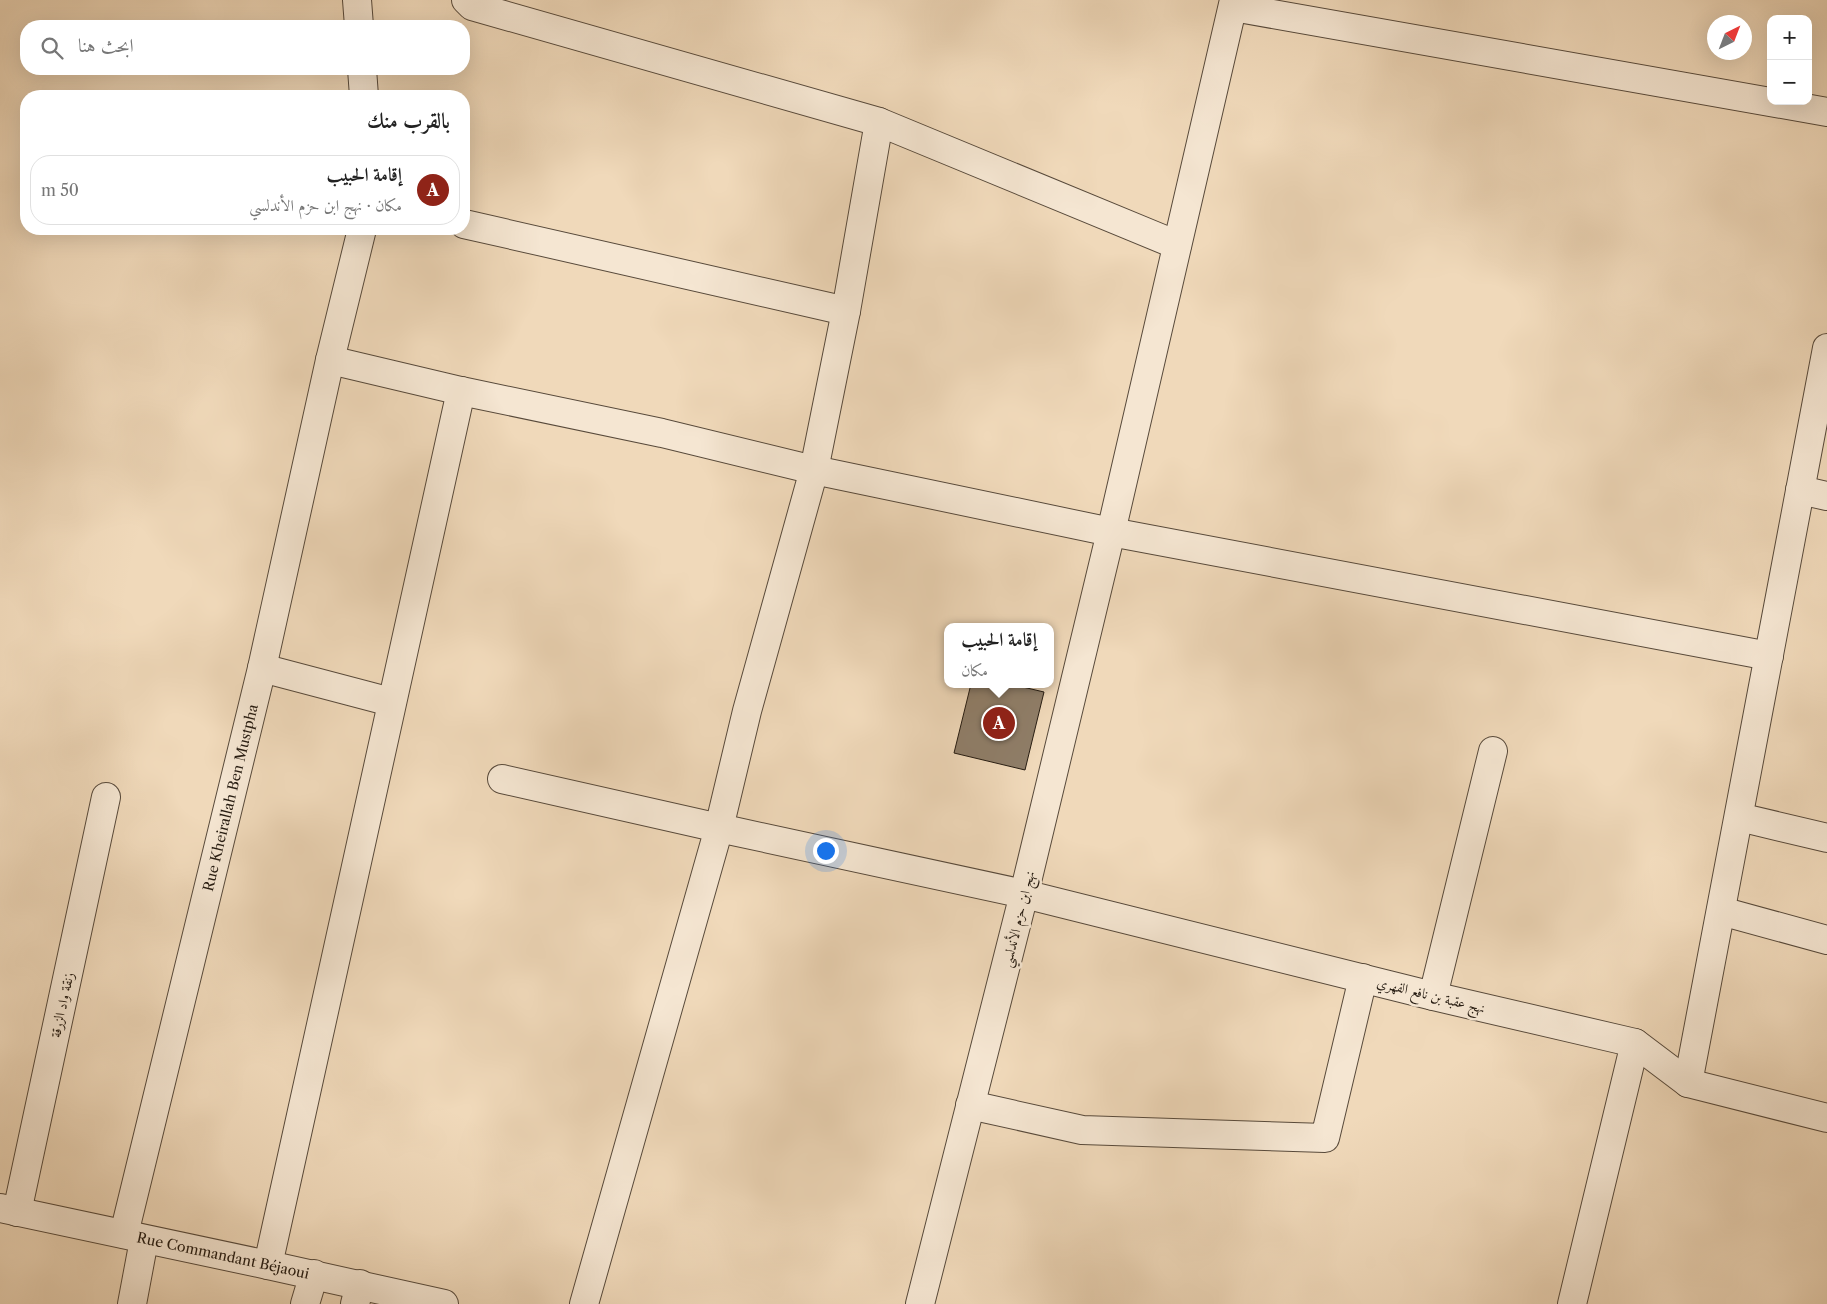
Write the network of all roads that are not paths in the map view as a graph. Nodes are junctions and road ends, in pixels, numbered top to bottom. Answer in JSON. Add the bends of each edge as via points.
{"nodes":[{"id":1,"x":357,"y":0,"type":"edge"},
{"id":2,"x":466,"y":0,"type":"edge"},
{"id":3,"x":1234,"y":3,"type":"edge"},
{"id":4,"x":359,"y":20,"type":"edge"},
{"id":5,"x":362,"y":75,"type":"edge"},
{"id":6,"x":364,"y":90,"type":"edge"},
{"id":7,"x":1827,"y":112,"type":"edge"},
{"id":8,"x":879,"y":122,"type":"junction"},
{"id":9,"x":470,"y":225,"type":"edge"},
{"id":10,"x":361,"y":235,"type":"edge"},
{"id":11,"x":1177,"y":245,"type":"junction"},
{"id":12,"x":846,"y":311,"type":"junction"},
{"id":13,"x":1827,"y":348,"type":"edge"},
{"id":14,"x":330,"y":360,"type":"junction"},
{"id":15,"x":461,"y":390,"type":"junction"},
{"id":16,"x":814,"y":470,"type":"junction"},
{"id":17,"x":1800,"y":490,"type":"junction"},
{"id":18,"x":1827,"y":496,"type":"edge"},
{"id":19,"x":1111,"y":532,"type":"junction"},
{"id":20,"x":1769,"y":656,"type":"junction"},
{"id":21,"x":262,"y":668,"type":"junction"},
{"id":22,"x":391,"y":702,"type":"junction"},
{"id":23,"x":1493,"y":751,"type":"dead end"},
{"id":24,"x":502,"y":779,"type":"dead end"},
{"id":25,"x":106,"y":798,"type":"dead end"},
{"id":26,"x":1738,"y":817,"type":"junction"},
{"id":27,"x":719,"y":828,"type":"junction"},
{"id":28,"x":1827,"y":838,"type":"edge"},
{"id":29,"x":1024,"y":894,"type":"junction"},
{"id":30,"x":1721,"y":911,"type":"junction"},
{"id":31,"x":1827,"y":940,"type":"edge"},
{"id":32,"x":1363,"y":978,"type":"junction"},
{"id":33,"x":1433,"y":996,"type":"junction"},
{"id":34,"x":1635,"y":1043,"type":"junction"},
{"id":35,"x":1688,"y":1083,"type":"junction"},
{"id":36,"x":970,"y":1105,"type":"junction"},
{"id":37,"x":1827,"y":1118,"type":"edge"},
{"id":38,"x":9,"y":1210,"type":"edge"},
{"id":39,"x":134,"y":1237,"type":"junction"},
{"id":40,"x":268,"y":1265,"type":"junction"},
{"id":41,"x":314,"y":1274,"type":"junction"},
{"id":42,"x":358,"y":1294,"type":"edge"},
{"id":43,"x":132,"y":1304,"type":"edge"},
{"id":44,"x":305,"y":1304,"type":"edge"},
{"id":45,"x":444,"y":1304,"type":"edge"},
{"id":46,"x":584,"y":1304,"type":"edge"},
{"id":47,"x":920,"y":1304,"type":"edge"},
{"id":48,"x":1572,"y":1304,"type":"edge"}],
"edges":[{"from":1,"to":4,"type":"street"},
{"from":2,"to":8,"type":"street","via":[[472,6]]},
{"from":3,"to":7,"type":"street"},
{"from":3,"to":11,"type":"street","name":"نهج ابن حزم الأندلسي"},
{"from":5,"to":6,"type":"street"},
{"from":8,"to":11,"type":"street"},
{"from":8,"to":12,"type":"street"},
{"from":9,"to":12,"type":"street"},
{"from":10,"to":14,"type":"street","name":"Rue Kheirallah Ben Mustpha"},
{"from":11,"to":19,"type":"street","name":"نهج ابن حزم الأندلسي"},
{"from":12,"to":16,"type":"street"},
{"from":13,"to":17,"type":"street"},
{"from":14,"to":15,"type":"street"},
{"from":14,"to":21,"type":"street","name":"Rue Kheirallah Ben Mustpha"},
{"from":15,"to":16,"type":"street"},
{"from":15,"to":22,"type":"street"},
{"from":16,"to":19,"type":"street"},
{"from":16,"to":27,"type":"street","via":[[747,711]]},
{"from":17,"to":18,"type":"street"},
{"from":17,"to":20,"type":"street"},
{"from":19,"to":20,"type":"street"},
{"from":19,"to":29,"type":"street","name":"نهج ابن حزم الأندلسي"},
{"from":20,"to":26,"type":"street"},
{"from":21,"to":22,"type":"street"},
{"from":21,"to":39,"type":"street","name":"Rue Kheirallah Ben Mustpha"},
{"from":22,"to":40,"type":"street"},
{"from":23,"to":33,"type":"street"},
{"from":24,"to":27,"type":"street","name":"نهج عقبة بن نافع الفهري"},
{"from":25,"to":38,"type":"street","name":"زنقة واد الزرقة"},
{"from":26,"to":28,"type":"street"},
{"from":26,"to":30,"type":"street"},
{"from":27,"to":29,"type":"street","name":"نهج عقبة بن نافع الفهري"},
{"from":27,"to":46,"type":"street"},
{"from":29,"to":32,"type":"street","name":"نهج عقبة بن نافع الفهري"},
{"from":29,"to":36,"type":"street","name":"نهج ابن حزم الأندلسي"},
{"from":30,"to":31,"type":"street"},
{"from":30,"to":35,"type":"street"},
{"from":32,"to":33,"type":"street","name":"نهج عقبة بن نافع الفهري"},
{"from":32,"to":36,"type":"street","via":[[1325,1138],[1082,1130]]},
{"from":33,"to":34,"type":"street","name":"نهج عقبة بن نافع الفهري"},
{"from":34,"to":35,"type":"street","name":"نهج عقبة بن نافع الفهري"},
{"from":34,"to":48,"type":"street"},
{"from":35,"to":37,"type":"street","name":"نهج عقبة بن نافع الفهري"},
{"from":36,"to":47,"type":"street","name":"نهج ابن حزم الأندلسي"},
{"from":38,"to":39,"type":"street","name":"Rue Commandant Béjaoui"},
{"from":39,"to":40,"type":"street","name":"Rue Commandant Béjaoui"},
{"from":39,"to":43,"type":"street","name":"Rue Kheirallah Ben Mustpha"},
{"from":40,"to":41,"type":"street","name":"Rue Commandant Béjaoui"},
{"from":41,"to":42,"type":"street","name":"Rue Commandant Béjaoui"},
{"from":41,"to":44,"type":"street"},
{"from":42,"to":45,"type":"street","name":"Rue Commandant Béjaoui"}]}
